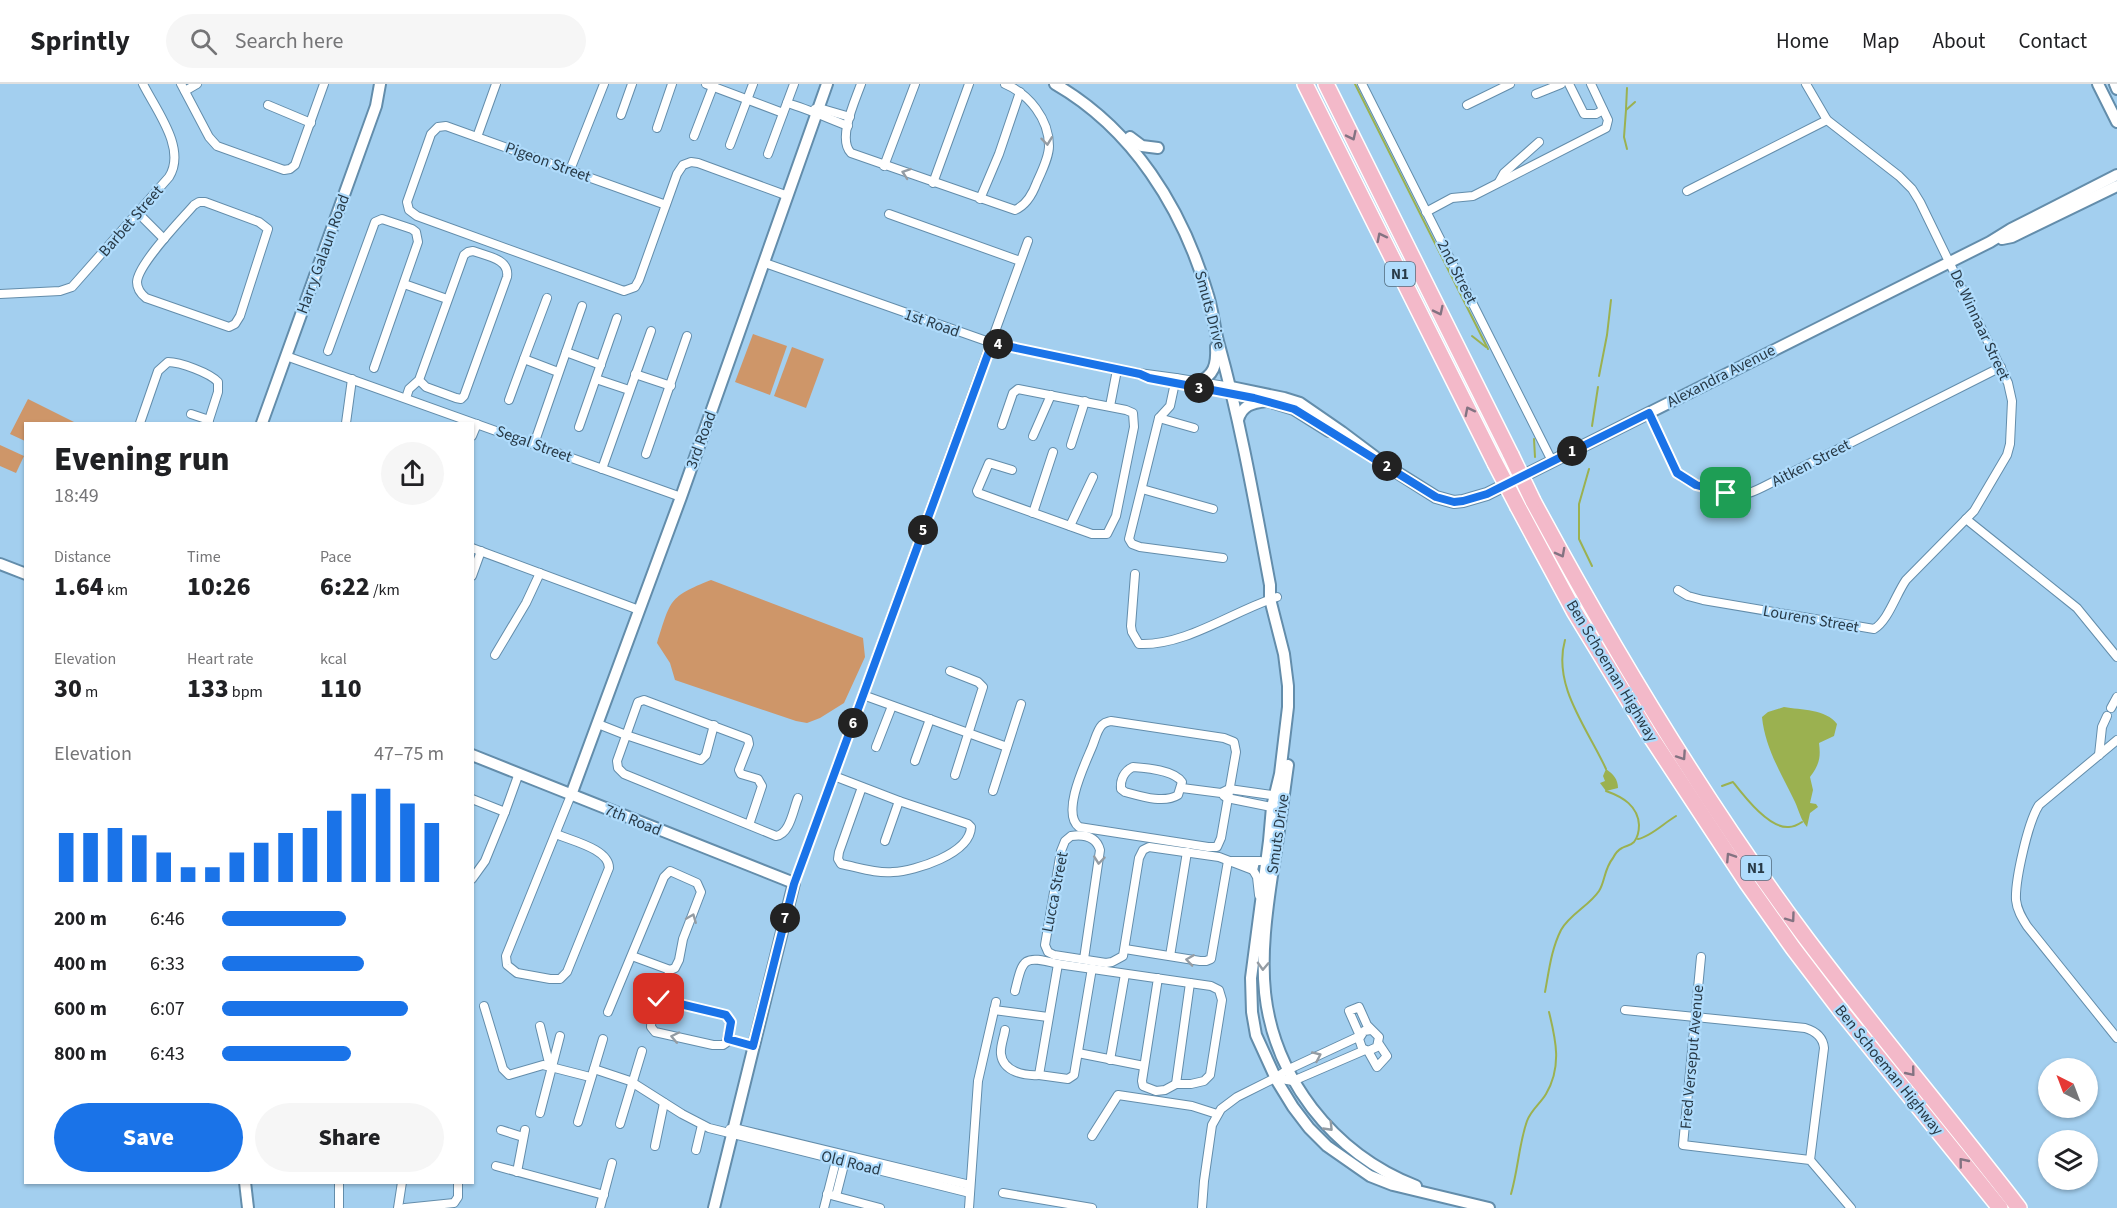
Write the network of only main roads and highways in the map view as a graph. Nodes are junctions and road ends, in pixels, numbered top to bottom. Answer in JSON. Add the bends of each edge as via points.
{"nodes":[{"id":1,"x":380,"y":84,"type":"edge"},
{"id":2,"x":827,"y":84,"type":"edge"},
{"id":3,"x":1055,"y":84,"type":"edge"},
{"id":4,"x":1305,"y":84,"type":"edge"},
{"id":5,"x":1326,"y":84,"type":"edge"},
{"id":6,"x":2098,"y":84,"type":"edge"},
{"id":7,"x":2115,"y":84,"type":"edge"},
{"id":8,"x":2117,"y":88,"type":"edge"},
{"id":9,"x":1100,"y":117,"type":"junction"},
{"id":10,"x":2117,"y":122,"type":"edge"},
{"id":11,"x":1158,"y":148,"type":"dead end"},
{"id":12,"x":2117,"y":175,"type":"edge"},
{"id":13,"x":2117,"y":186,"type":"edge"},
{"id":14,"x":1990,"y":242,"type":"junction"},
{"id":15,"x":1216,"y":332,"type":"junction"},
{"id":16,"x":1197,"y":382,"type":"road end"},
{"id":17,"x":1232,"y":391,"type":"junction"},
{"id":18,"x":1266,"y":401,"type":"junction"},
{"id":19,"x":1238,"y":420,"type":"junction"},
{"id":20,"x":262,"y":422,"type":"edge"},
{"id":21,"x":1373,"y":457,"type":"junction"},
{"id":22,"x":0,"y":564,"type":"edge"},
{"id":23,"x":24,"y":573,"type":"edge"},
{"id":24,"x":474,"y":756,"type":"edge"},
{"id":25,"x":571,"y":795,"type":"junction"},
{"id":26,"x":1278,"y":802,"type":"junction"},
{"id":27,"x":245,"y":1184,"type":"edge"},
{"id":28,"x":1450,"y":1200,"type":"junction"},
{"id":29,"x":248,"y":1208,"type":"edge"},
{"id":30,"x":714,"y":1208,"type":"edge"},
{"id":31,"x":1489,"y":1208,"type":"edge"},
{"id":32,"x":2000,"y":1208,"type":"edge"},
{"id":33,"x":2019,"y":1208,"type":"edge"}],
"edges":[{"from":1,"to":20,"type":"main road","name":"Harry Galaun Road","via":[[376,106]]},
{"from":2,"to":25,"type":"main road","name":"3rd Road"},
{"from":3,"to":9,"type":"main road","name":"Smuts Drive"},
{"from":32,"to":4,"type":"highway","name":"Ben Schoeman Highway","number":"N1","one_way":true,"bridge":true,"via":[[1834,1002],[1747,883],[1647,731],[1518,507]]},
{"from":5,"to":33,"type":"highway","name":"Ben Schoeman Highway","number":"N1","one_way":true,"bridge":true,"via":[[1533,501],[1659,723],[1760,874],[1854,1001]]},
{"from":6,"to":10,"type":"main road"},
{"from":7,"to":8,"type":"main road"},
{"from":9,"to":11,"type":"main road","via":[[1142,146]]},
{"from":9,"to":15,"type":"main road","name":"Smuts Drive","via":[[1135,152],[1172,204],[1198,264]]},
{"from":12,"to":14,"type":"main road","name":"Alexandra Avenue"},
{"from":13,"to":14,"type":"main road","name":"Alexandra Avenue","via":[[2012,237]]},
{"from":14,"to":21,"type":"main road","name":"Alexandra Avenue","via":[[1487,494],[1454,502],[1428,493]]},
{"from":15,"to":16,"type":"main road","via":[[1214,367],[1205,380]]},
{"from":15,"to":17,"type":"main road","name":"Smuts Drive"},
{"from":17,"to":18,"type":"main road"},
{"from":17,"to":19,"type":"main road","name":"Smuts Drive"},
{"from":17,"to":21,"type":"main road","name":"Alexandra Avenue","via":[[1300,403]]},
{"from":18,"to":19,"type":"main road","via":[[1251,403]]},
{"from":18,"to":21,"type":"main road","via":[[1301,413]]},
{"from":19,"to":26,"type":"main road","name":"Smuts Drive","via":[[1270,585],[1294,679],[1292,734]]},
{"from":22,"to":23,"type":"main road"},
{"from":24,"to":25,"type":"main road","name":"7th Road"},
{"from":25,"to":30,"type":"main road","name":"7th Road","via":[[794,884]]},
{"from":26,"to":28,"type":"main road","name":"Smuts Drive","one_way":true,"via":[[1263,982],[1273,1037],[1287,1070],[1322,1121],[1342,1142],[1409,1184]]},
{"from":26,"to":28,"type":"main road","name":"Smuts Drive","via":[[1251,978],[1256,1035],[1278,1082],[1309,1128],[1327,1146],[1370,1176]]},
{"from":27,"to":29,"type":"main road"},
{"from":28,"to":31,"type":"main road"}]}
